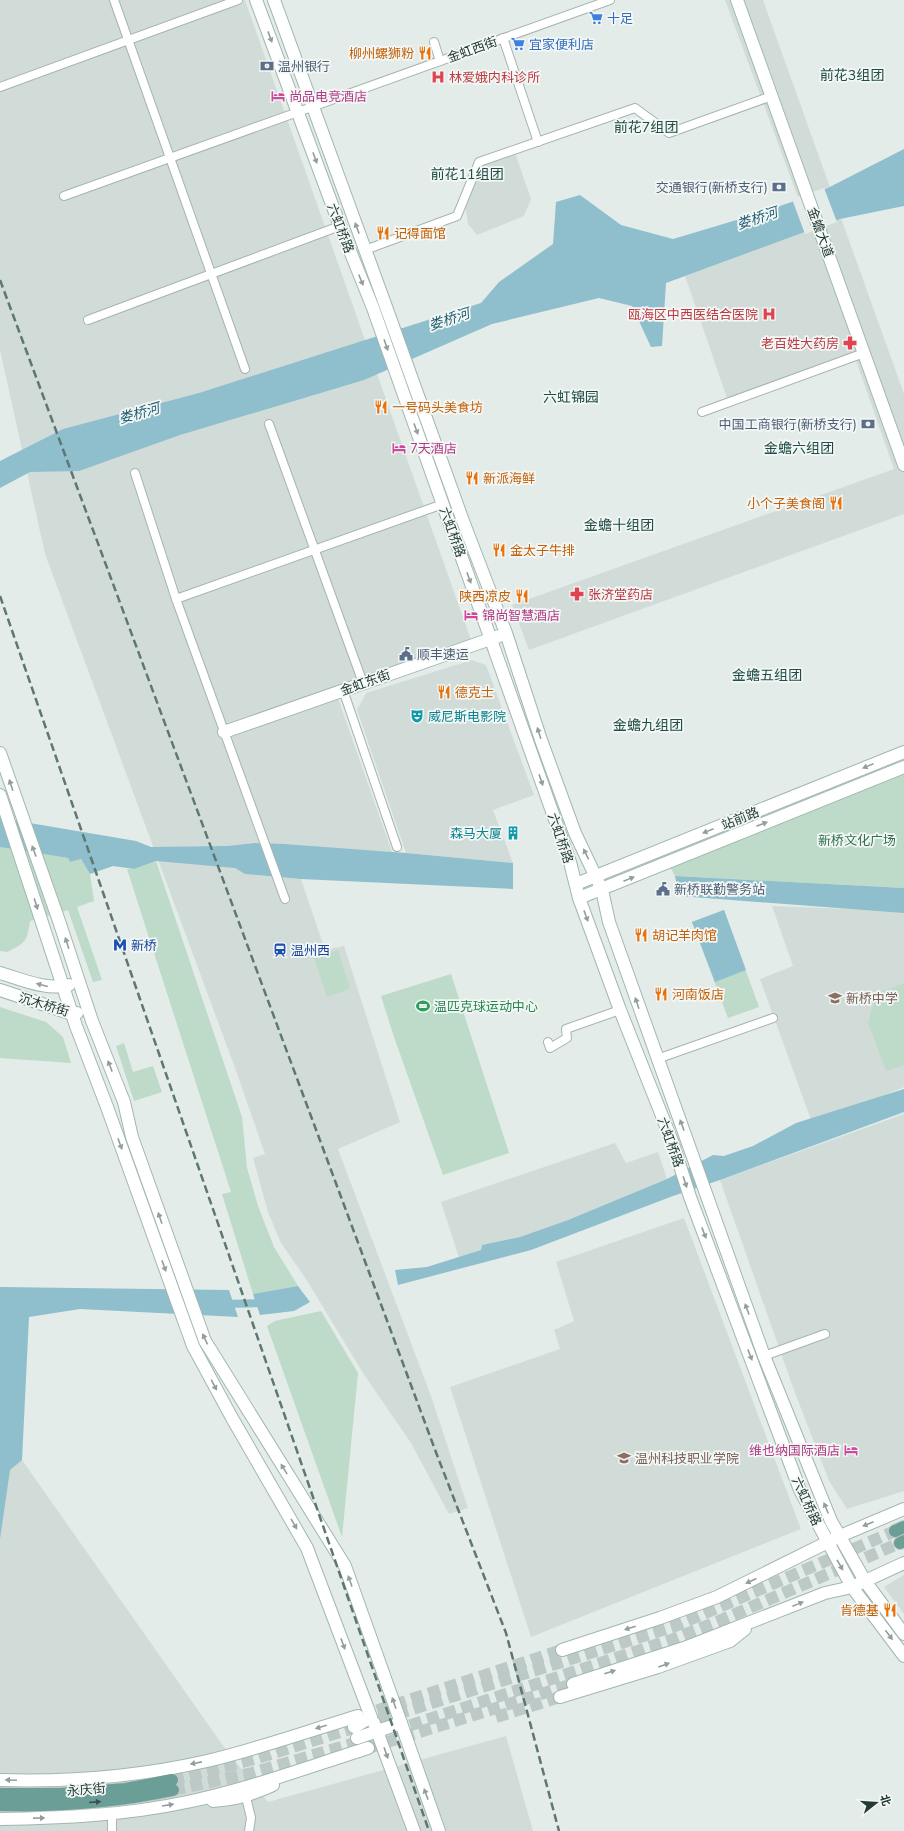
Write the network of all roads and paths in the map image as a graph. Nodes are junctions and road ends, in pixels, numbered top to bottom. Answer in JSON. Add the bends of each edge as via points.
{"nodes":[{"id":1,"x":114,"y":0,"type":"edge"},
{"id":2,"x":238,"y":0,"type":"edge"},
{"id":3,"x":256,"y":0,"type":"edge"},
{"id":4,"x":274,"y":0,"type":"edge"},
{"id":5,"x":610,"y":0,"type":"edge"},
{"id":6,"x":737,"y":0,"type":"edge"},
{"id":7,"x":503,"y":38,"type":"junction"},
{"id":8,"x":129,"y":41,"type":"junction"},
{"id":9,"x":434,"y":42,"type":"dead end"},
{"id":10,"x":440,"y":61,"type":"junction"},
{"id":11,"x":0,"y":86,"type":"edge"},
{"id":12,"x":772,"y":96,"type":"junction"},
{"id":13,"x":312,"y":107,"type":"junction"},
{"id":14,"x":298,"y":112,"type":"junction"},
{"id":15,"x":538,"y":142,"type":"junction"},
{"id":16,"x":170,"y":158,"type":"junction"},
{"id":17,"x":64,"y":196,"type":"dead end"},
{"id":18,"x":340,"y":226,"type":"junction"},
{"id":19,"x":365,"y":250,"type":"junction"},
{"id":20,"x":212,"y":274,"type":"junction"},
{"id":21,"x":88,"y":320,"type":"dead end"},
{"id":22,"x":864,"y":353,"type":"junction"},
{"id":23,"x":245,"y":369,"type":"dead end"},
{"id":24,"x":702,"y":412,"type":"dead end"},
{"id":25,"x":269,"y":424,"type":"dead end"},
{"id":26,"x":904,"y":465,"type":"edge"},
{"id":27,"x":135,"y":472,"type":"dead end"},
{"id":28,"x":443,"y":504,"type":"junction"},
{"id":29,"x":315,"y":550,"type":"junction"},
{"id":30,"x":176,"y":599,"type":"junction"},
{"id":31,"x":506,"y":633,"type":"junction"},
{"id":32,"x":491,"y":638,"type":"junction"},
{"id":33,"x":363,"y":682,"type":"junction"},
{"id":34,"x":343,"y":690,"type":"junction"},
{"id":35,"x":224,"y":732,"type":"junction"},
{"id":36,"x":904,"y":752,"type":"edge"},
{"id":37,"x":0,"y":753,"type":"edge"},
{"id":38,"x":904,"y":767,"type":"edge"},
{"id":39,"x":0,"y":795,"type":"edge"},
{"id":40,"x":397,"y":847,"type":"dead end"},
{"id":41,"x":596,"y":877,"type":"junction"},
{"id":42,"x":576,"y":884,"type":"junction"},
{"id":43,"x":602,"y":890,"type":"junction"},
{"id":44,"x":580,"y":898,"type":"junction"},
{"id":45,"x":285,"y":899,"type":"dead end"},
{"id":46,"x":0,"y":973,"type":"edge"},
{"id":47,"x":80,"y":982,"type":"junction"},
{"id":48,"x":63,"y":987,"type":"junction"},
{"id":49,"x":0,"y":990,"type":"edge"},
{"id":50,"x":88,"y":1009,"type":"junction"},
{"id":51,"x":620,"y":1010,"type":"junction"},
{"id":52,"x":72,"y":1014,"type":"junction"},
{"id":53,"x":773,"y":1018,"type":"dead end"},
{"id":54,"x":548,"y":1042,"type":"dead end"},
{"id":55,"x":657,"y":1059,"type":"junction"},
{"id":56,"x":825,"y":1334,"type":"dead end"},
{"id":57,"x":764,"y":1356,"type":"junction"},
{"id":58,"x":904,"y":1508,"type":"edge"},
{"id":59,"x":840,"y":1536,"type":"junction"},
{"id":60,"x":827,"y":1543,"type":"junction"},
{"id":61,"x":904,"y":1563,"type":"edge"},
{"id":62,"x":865,"y":1581,"type":"junction"},
{"id":63,"x":852,"y":1587,"type":"junction"},
{"id":64,"x":755,"y":1621,"type":"junction"},
{"id":65,"x":904,"y":1634,"type":"edge"},
{"id":66,"x":562,"y":1650,"type":"tunnel mouth"},
{"id":67,"x":904,"y":1656,"type":"edge"},
{"id":68,"x":573,"y":1684,"type":"tunnel mouth"},
{"id":69,"x":560,"y":1697,"type":"tunnel mouth"},
{"id":70,"x":371,"y":1717,"type":"junction"},
{"id":71,"x":401,"y":1724,"type":"junction"},
{"id":72,"x":356,"y":1727,"type":"junction"},
{"id":73,"x":378,"y":1730,"type":"junction"},
{"id":74,"x":0,"y":1780,"type":"edge"},
{"id":75,"x":0,"y":1794,"type":"edge"},
{"id":76,"x":246,"y":1797,"type":"junction"},
{"id":77,"x":187,"y":1802,"type":"junction"},
{"id":78,"x":0,"y":1805,"type":"edge"},
{"id":79,"x":112,"y":1813,"type":"junction"},
{"id":80,"x":0,"y":1819,"type":"edge"},
{"id":81,"x":112,"y":1831,"type":"edge"},
{"id":82,"x":249,"y":1831,"type":"edge"},
{"id":83,"x":414,"y":1831,"type":"edge"},
{"id":84,"x":439,"y":1831,"type":"edge"}],
"edges":[{"from":1,"to":8,"type":"street"},
{"from":2,"to":8,"type":"street"},
{"from":3,"to":14,"type":"main road","name":"六虹桥路","one_way":true},
{"from":4,"to":13,"type":"main road","name":"六虹桥路"},
{"from":5,"to":7,"type":"street","name":"金虹西街"},
{"from":6,"to":12,"type":"main road","name":"金蟾大道"},
{"from":7,"to":10,"type":"street","name":"金虹西街"},
{"from":7,"to":15,"type":"street"},
{"from":8,"to":11,"type":"street"},
{"from":8,"to":16,"type":"street"},
{"from":9,"to":10,"type":"street"},
{"from":10,"to":13,"type":"street","name":"金虹西街"},
{"from":12,"to":15,"type":"street","via":[[669,133],[635,108]]},
{"from":12,"to":22,"type":"main road","name":"金蟾大道"},
{"from":13,"to":14,"type":"street","name":"金虹西街"},
{"from":19,"to":13,"type":"main road","name":"六虹桥路","one_way":true},
{"from":14,"to":16,"type":"street","name":"金虹西街"},
{"from":14,"to":18,"type":"main road","name":"六虹桥路","one_way":true},
{"from":15,"to":19,"type":"street","via":[[479,162],[457,216]]},
{"from":16,"to":17,"type":"street","name":"金虹西街"},
{"from":16,"to":20,"type":"street"},
{"from":18,"to":20,"type":"street"},
{"from":18,"to":28,"type":"main road","name":"六虹桥路","one_way":true,"via":[[373,308]]},
{"from":19,"to":31,"type":"main road","name":"六虹桥路","via":[[465,528]]},
{"from":20,"to":21,"type":"street"},
{"from":20,"to":23,"type":"street"},
{"from":22,"to":24,"type":"street"},
{"from":22,"to":26,"type":"main road","name":"金蟾大道"},
{"from":25,"to":29,"type":"street"},
{"from":27,"to":30,"type":"street"},
{"from":28,"to":29,"type":"street"},
{"from":28,"to":32,"type":"main road","name":"六虹桥路","one_way":true},
{"from":29,"to":30,"type":"street"},
{"from":29,"to":33,"type":"street"},
{"from":30,"to":35,"type":"street"},
{"from":31,"to":32,"type":"main road","name":"金虹东街"},
{"from":41,"to":31,"type":"main road","name":"六虹桥路","one_way":true,"via":[[575,833]]},
{"from":32,"to":33,"type":"main road","name":"金虹东街"},
{"from":32,"to":42,"type":"main road","name":"六虹桥路","one_way":true},
{"from":33,"to":34,"type":"main road","name":"金虹东街"},
{"from":34,"to":35,"type":"main road","name":"金虹东街"},
{"from":34,"to":40,"type":"street"},
{"from":35,"to":45,"type":"street"},
{"from":36,"to":41,"type":"main road","name":"站前路","one_way":true},
{"from":47,"to":37,"type":"main road","one_way":true},
{"from":43,"to":38,"type":"main road","name":"站前路","one_way":true},
{"from":39,"to":48,"type":"main road","one_way":true},
{"from":41,"to":42,"type":"main road","name":"站前路"},
{"from":41,"to":43,"type":"main road","name":"六虹桥路"},
{"from":42,"to":44,"type":"main road","name":"六虹桥路"},
{"from":43,"to":44,"type":"main road","name":"站前路"},
{"from":55,"to":43,"type":"main road","name":"六虹桥路","one_way":true,"via":[[609,922]]},
{"from":44,"to":51,"type":"main road","name":"六虹桥路","one_way":true},
{"from":48,"to":46,"type":"main road","name":"沉木桥街","one_way":true,"via":[[49,987]]},
{"from":47,"to":48,"type":"main road","name":"沉木桥街"},
{"from":47,"to":50,"type":"main road"},
{"from":48,"to":52,"type":"main road"},
{"from":49,"to":52,"type":"main road","name":"沉木桥街"},
{"from":50,"to":52,"type":"main road","name":"沉木桥街"},
{"from":71,"to":50,"type":"main road","one_way":true,"via":[[345,1566],[205,1341],[132,1137],[124,1102]]},
{"from":51,"to":54,"type":"street","via":[[566,1029],[567,1038],[550,1048]]},
{"from":51,"to":60,"type":"main road","name":"六虹桥路","one_way":true,"via":[[800,1490]]},
{"from":52,"to":70,"type":"main road","one_way":true,"via":[[193,1346],[307,1548]]},
{"from":53,"to":55,"type":"street"},
{"from":57,"to":55,"type":"main road","name":"六虹桥路","one_way":true},
{"from":56,"to":57,"type":"street"},
{"from":59,"to":57,"type":"main road","name":"六虹桥路","one_way":true,"via":[[831,1521]]},
{"from":58,"to":59,"type":"main road","one_way":true},
{"from":59,"to":60,"type":"main road"},
{"from":59,"to":62,"type":"main road","name":"六虹桥路"},
{"from":60,"to":63,"type":"main road","name":"六虹桥路","one_way":true},
{"from":60,"to":66,"type":"main road","one_way":true,"via":[[717,1597]]},
{"from":61,"to":62,"type":"main road"},
{"from":62,"to":63,"type":"main road"},
{"from":62,"to":65,"type":"main road","name":"六虹桥路"},
{"from":64,"to":63,"type":"main road","one_way":true,"via":[[825,1593]]},
{"from":63,"to":67,"type":"main road","name":"六虹桥路","one_way":true},
{"from":68,"to":64,"type":"main road","one_way":true,"via":[[684,1648]]},
{"from":69,"to":64,"type":"main road","one_way":true,"via":[[658,1667],[730,1641]]},
{"from":70,"to":72,"type":"main road"},
{"from":70,"to":73,"type":"main road"},
{"from":71,"to":73,"type":"main road"},
{"from":84,"to":71,"type":"main road","one_way":true},
{"from":72,"to":73,"type":"main road"},
{"from":72,"to":74,"type":"main road","one_way":true,"via":[[193,1764],[118,1775],[38,1781]]},
{"from":73,"to":83,"type":"main road","one_way":true},
{"from":78,"to":75,"type":"main road","name":"永庆街","one_way":true,"via":[[38,1807],[122,1800],[173,1785],[60,1794]]},
{"from":76,"to":77,"type":"main road","via":[[235,1800]]},
{"from":76,"to":77,"type":"main road","via":[[369,1752]]},
{"from":76,"to":82,"type":"street","via":[[251,1818]]},
{"from":79,"to":77,"type":"main road","one_way":true},
{"from":80,"to":79,"type":"main road","one_way":true,"via":[[71,1818]]},
{"from":79,"to":81,"type":"street"}]}
